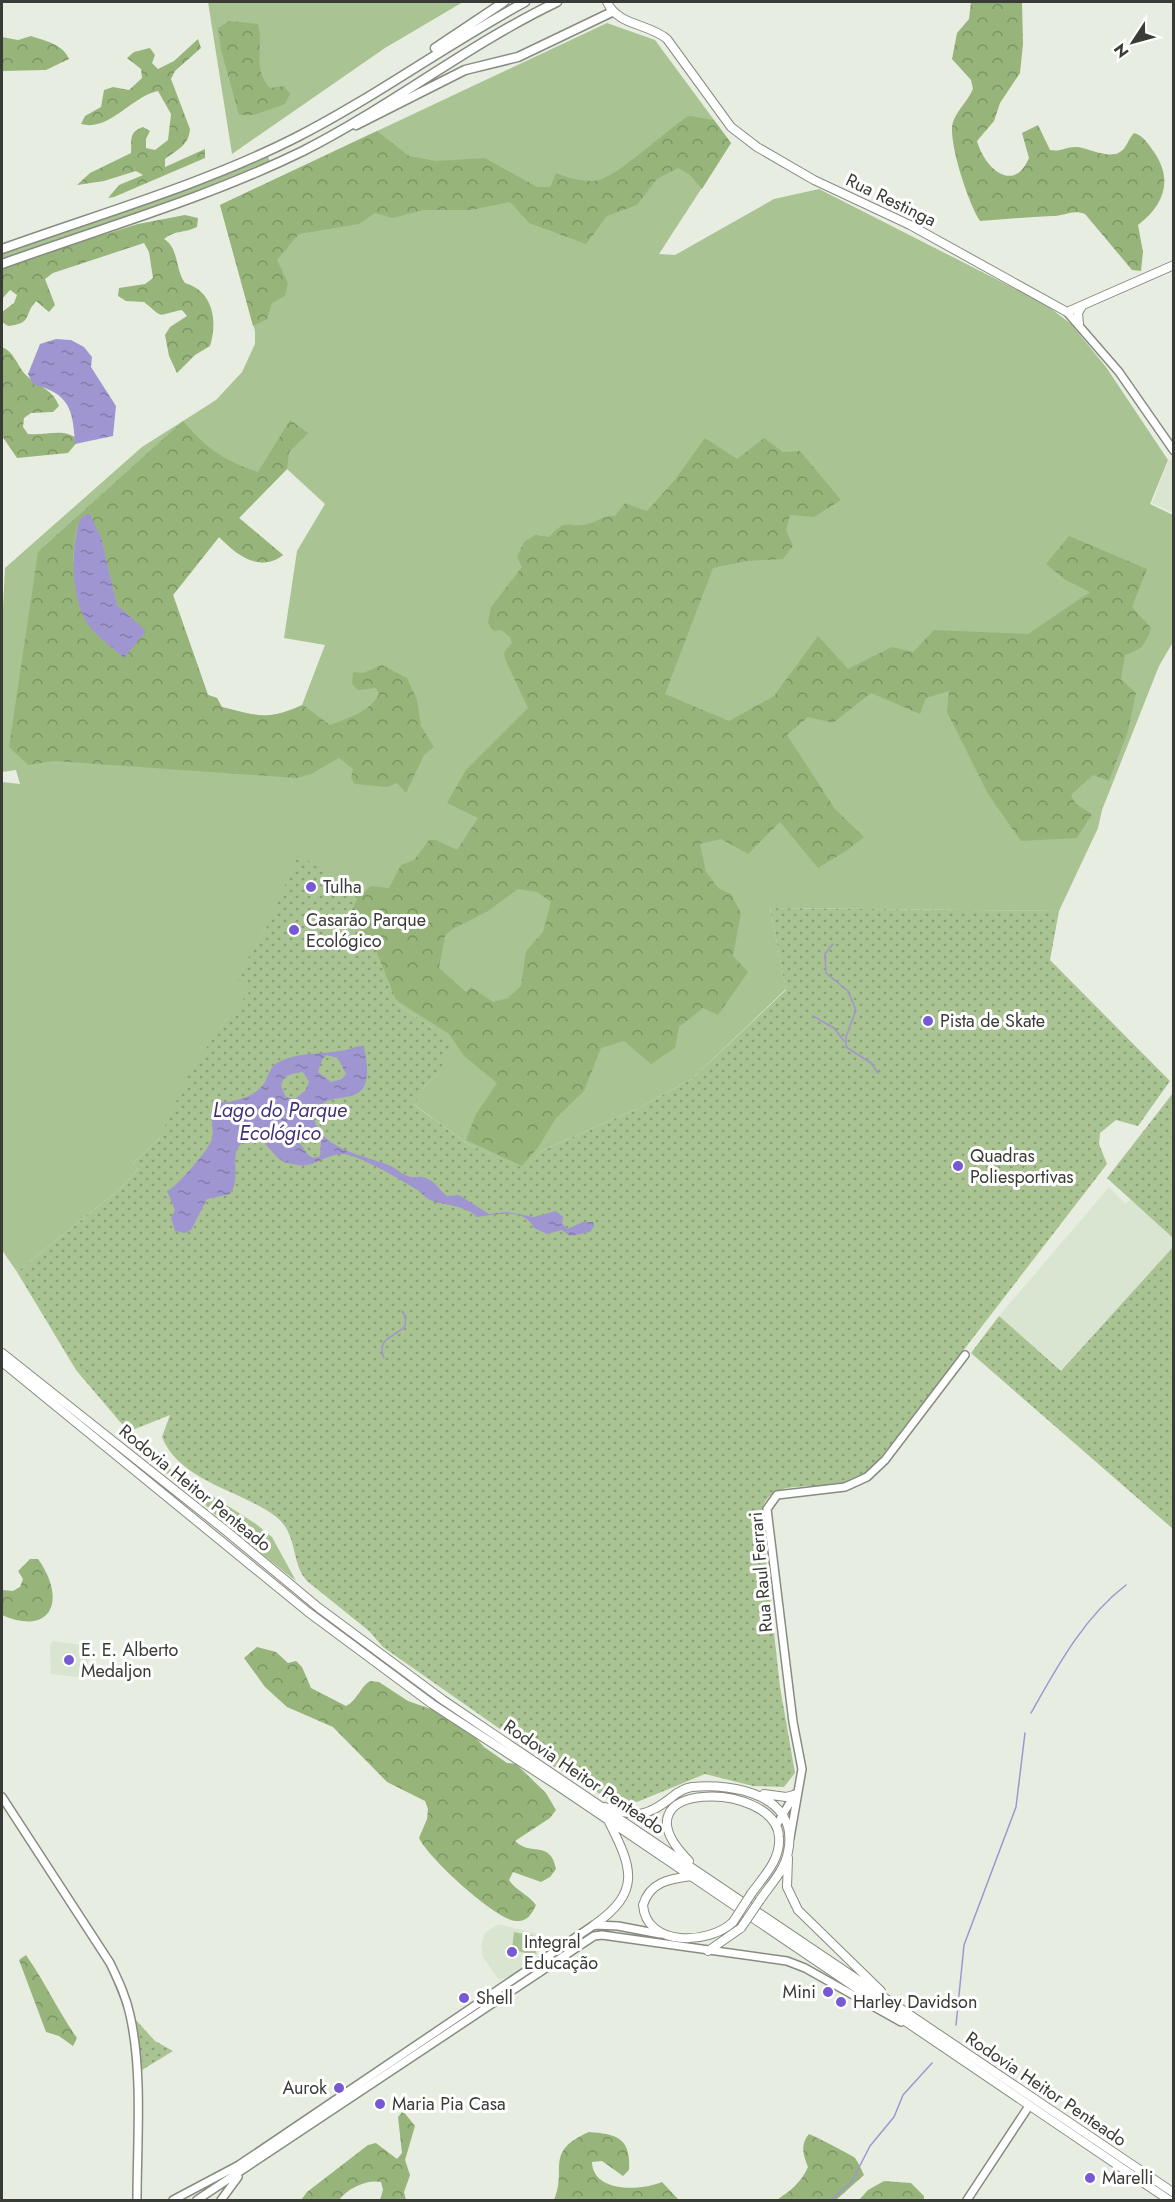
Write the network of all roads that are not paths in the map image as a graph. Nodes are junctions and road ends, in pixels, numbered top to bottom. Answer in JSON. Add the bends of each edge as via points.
{"nodes":[{"id":1,"x":504,"y":2,"type":"edge"},
{"id":2,"x":525,"y":2,"type":"edge"},
{"id":3,"x":558,"y":2,"type":"edge"},
{"id":4,"x":607,"y":2,"type":"edge"},
{"id":5,"x":612,"y":11,"type":"junction"},
{"id":6,"x":376,"y":90,"type":"junction"},
{"id":7,"x":321,"y":142,"type":"junction"},
{"id":8,"x":2,"y":249,"type":"edge"},
{"id":9,"x":2,"y":264,"type":"edge"},
{"id":10,"x":1173,"y":265,"type":"edge"},
{"id":11,"x":1082,"y":306,"type":"junction"},
{"id":12,"x":1067,"y":312,"type":"junction"},
{"id":13,"x":1079,"y":324,"type":"junction"},
{"id":14,"x":1173,"y":451,"type":"edge"},
{"id":15,"x":2,"y":1353,"type":"edge"},
{"id":16,"x":965,"y":1355,"type":"dead end"},
{"id":17,"x":2,"y":1362,"type":"edge"},
{"id":18,"x":755,"y":1792,"type":"junction"},
{"id":19,"x":797,"y":1792,"type":"junction"},
{"id":20,"x":2,"y":1797,"type":"edge"},
{"id":21,"x":596,"y":1804,"type":"junction"},
{"id":22,"x":783,"y":1815,"type":"junction"},
{"id":23,"x":609,"y":1821,"type":"junction"},
{"id":24,"x":776,"y":1826,"type":"junction"},
{"id":25,"x":789,"y":1848,"type":"junction"},
{"id":26,"x":701,"y":1872,"type":"junction"},
{"id":27,"x":691,"y":1876,"type":"junction"},
{"id":28,"x":594,"y":1925,"type":"junction"},
{"id":29,"x":660,"y":1934,"type":"junction"},
{"id":30,"x":708,"y":1951,"type":"junction"},
{"id":31,"x":895,"y":2005,"type":"junction"},
{"id":32,"x":922,"y":2033,"type":"junction"},
{"id":33,"x":1029,"y":2106,"type":"junction"},
{"id":34,"x":245,"y":2168,"type":"junction"},
{"id":35,"x":196,"y":2190,"type":"junction"},
{"id":36,"x":1173,"y":2193,"type":"edge"},
{"id":37,"x":202,"y":2199,"type":"edge"},
{"id":38,"x":137,"y":2200,"type":"edge"},
{"id":39,"x":173,"y":2200,"type":"edge"},
{"id":40,"x":221,"y":2200,"type":"edge"},
{"id":41,"x":967,"y":2200,"type":"edge"},
{"id":42,"x":1169,"y":2200,"type":"edge"}],
"edges":[{"from":1,"to":6,"type":"highway"},
{"from":2,"to":6,"type":"highway"},
{"from":3,"to":7,"type":"highway"},
{"from":4,"to":5,"type":"main road"},
{"from":5,"to":7,"type":"highway","via":[[518,57],[465,70]]},
{"from":5,"to":12,"type":"main road","name":"Rua Restinga","via":[[621,19],[659,32],[731,127],[757,147],[814,180],[910,225]]},
{"from":6,"to":8,"type":"highway","via":[[318,126],[262,153]]},
{"from":7,"to":9,"type":"highway","via":[[267,167]]},
{"from":10,"to":11,"type":"main road"},
{"from":11,"to":12,"type":"main road"},
{"from":11,"to":13,"type":"main road"},
{"from":12,"to":13,"type":"main road","name":"Rua Restinga"},
{"from":13,"to":14,"type":"main road","name":"Rua Restinga"},
{"from":15,"to":21,"type":"main road","name":"Rodovia Heitor Penteado","via":[[319,1608],[443,1700]]},
{"from":16,"to":19,"type":"main road","name":"Rua Raul Ferrari","via":[[867,1478],[845,1487],[777,1495],[766,1509],[802,1768]]},
{"from":17,"to":23,"type":"main road","name":"Rodovia Heitor Penteado","via":[[308,1612],[432,1704]]},
{"from":18,"to":19,"type":"main road","via":[[780,1797]]},
{"from":18,"to":21,"type":"main road","via":[[690,1788],[641,1815]]},
{"from":18,"to":22,"type":"main road"},
{"from":19,"to":22,"type":"main road"},
{"from":19,"to":25,"type":"main road","name":"Rua Raul Ferrari"},
{"from":20,"to":38,"type":"main road","via":[[110,1963],[123,1991],[130,2016],[136,2085]]},
{"from":21,"to":26,"type":"main road","name":"Rodovia Heitor Penteado"},
{"from":22,"to":24,"type":"main road"},
{"from":22,"to":25,"type":"main road"},
{"from":23,"to":27,"type":"main road","name":"Rodovia Heitor Penteado"},
{"from":23,"to":28,"type":"main road","via":[[623,1849],[628,1885],[623,1900]]},
{"from":24,"to":26,"type":"main road","via":[[760,1808],[739,1801],[696,1797],[678,1803],[666,1817],[668,1835]]},
{"from":24,"to":29,"type":"main road","bridge":true,"via":[[777,1856],[724,1931],[693,1938]]},
{"from":25,"to":30,"type":"main road","bridge":true,"via":[[783,1865],[741,1928]]},
{"from":25,"to":31,"type":"main road","via":[[787,1887],[793,1903]]},
{"from":26,"to":31,"type":"main road","name":"Rodovia Heitor Penteado"},
{"from":27,"to":29,"type":"main road","via":[[660,1882],[646,1896],[644,1914]]},
{"from":27,"to":32,"type":"main road","name":"Rodovia Heitor Penteado"},
{"from":28,"to":29,"type":"main road"},
{"from":28,"to":35,"type":"main road","via":[[249,2159]]},
{"from":30,"to":32,"type":"main road","via":[[805,1968]]},
{"from":30,"to":34,"type":"main road","via":[[602,1935],[585,1941]]},
{"from":31,"to":36,"type":"main road","name":"Rodovia Heitor Penteado"},
{"from":32,"to":33,"type":"main road","name":"Rodovia Heitor Penteado"},
{"from":33,"to":41,"type":"main road"},
{"from":33,"to":42,"type":"main road","name":"Rodovia Heitor Penteado"},
{"from":34,"to":37,"type":"main road"},
{"from":34,"to":40,"type":"main road"},
{"from":35,"to":37,"type":"main road"},
{"from":35,"to":39,"type":"main road"}]}
